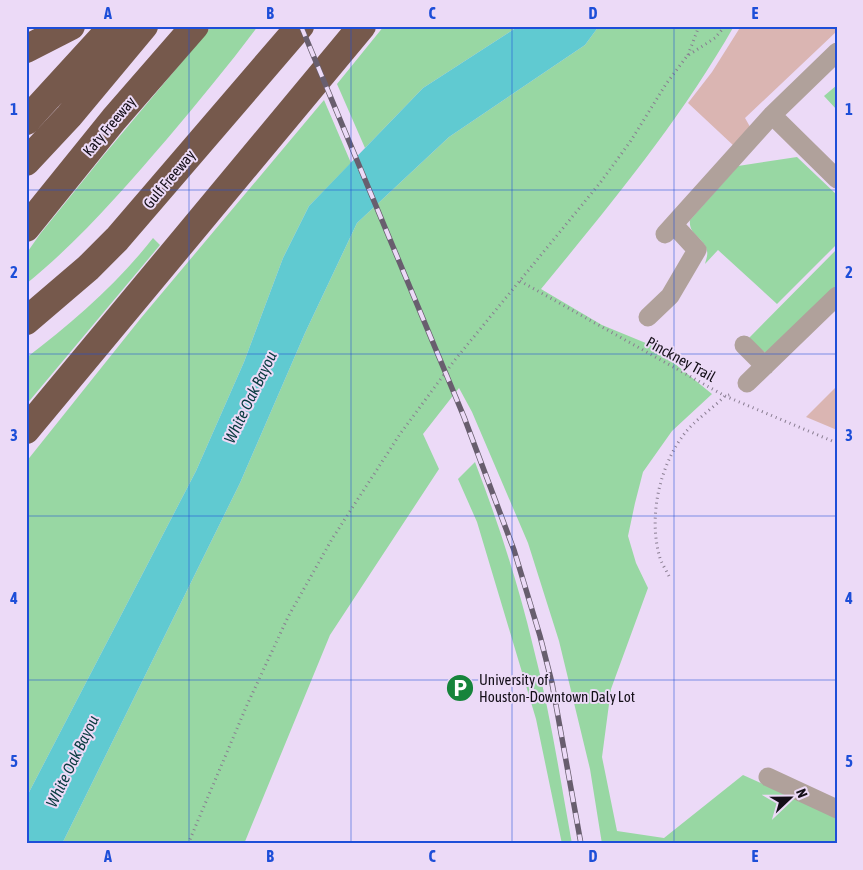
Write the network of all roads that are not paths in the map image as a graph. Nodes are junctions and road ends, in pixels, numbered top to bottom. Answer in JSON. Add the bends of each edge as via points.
{"nodes":[{"id":1,"x":71,"y":26,"type":"edge"},
{"id":2,"x":113,"y":26,"type":"edge"},
{"id":3,"x":144,"y":26,"type":"edge"},
{"id":4,"x":195,"y":26,"type":"edge"},
{"id":5,"x":290,"y":26,"type":"edge"},
{"id":6,"x":300,"y":26,"type":"edge"},
{"id":7,"x":362,"y":26,"type":"edge"},
{"id":8,"x":26,"y":49,"type":"edge"},
{"id":9,"x":837,"y":52,"type":"edge"},
{"id":10,"x":251,"y":82,"type":"junction"},
{"id":11,"x":772,"y":115,"type":"junction"},
{"id":12,"x":26,"y":121,"type":"edge"},
{"id":13,"x":27,"y":160,"type":"edge"},
{"id":14,"x":837,"y":179,"type":"edge"},
{"id":15,"x":26,"y":228,"type":"edge"},
{"id":16,"x":837,"y":296,"type":"edge"},
{"id":17,"x":648,"y":317,"type":"dead end"},
{"id":18,"x":26,"y":321,"type":"edge"},
{"id":19,"x":744,"y":345,"type":"dead end"},
{"id":20,"x":765,"y":366,"type":"junction"},
{"id":21,"x":747,"y":383,"type":"road end"},
{"id":22,"x":26,"y":430,"type":"edge"},
{"id":23,"x":768,"y":777,"type":"dead end"},
{"id":24,"x":837,"y":809,"type":"edge"}],
"edges":[{"from":1,"to":8,"type":"highway"},
{"from":2,"to":12,"type":"highway"},
{"from":3,"to":13,"type":"highway","via":[[69,116]]},
{"from":4,"to":15,"type":"highway","name":"Katy Freeway"},
{"from":5,"to":10,"type":"highway"},
{"from":6,"to":10,"type":"highway","name":"Gulf Freeway"},
{"from":7,"to":22,"type":"highway"},
{"from":9,"to":11,"type":"street"},
{"from":10,"to":18,"type":"highway","name":"Gulf Freeway","via":[[144,209],[88,268]]},
{"from":11,"to":14,"type":"street"},
{"from":11,"to":17,"type":"street","via":[[669,230],[697,250],[670,296]]},
{"from":16,"to":20,"type":"street"},
{"from":19,"to":20,"type":"street"},
{"from":20,"to":21,"type":"street"},
{"from":23,"to":24,"type":"street"}]}
